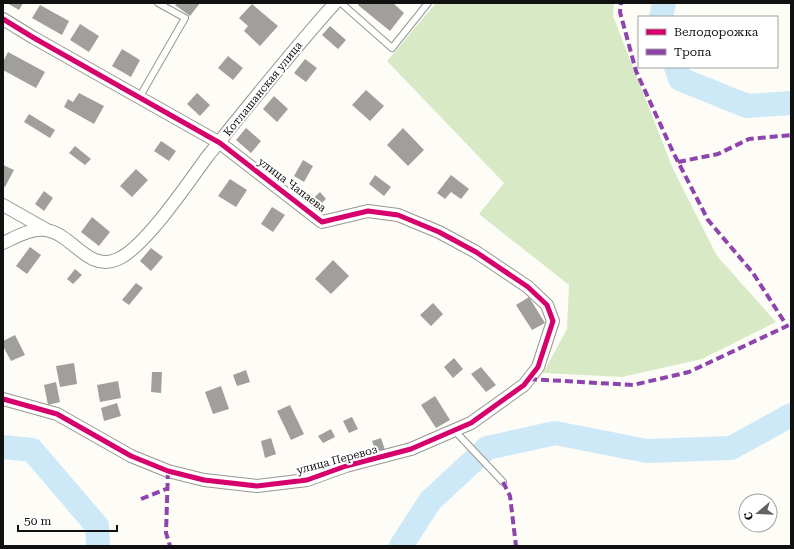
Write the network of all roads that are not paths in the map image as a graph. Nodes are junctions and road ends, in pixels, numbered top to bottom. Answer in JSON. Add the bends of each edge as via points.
{"nodes":[{"id":1,"x":158,"y":3,"type":"edge"},
{"id":2,"x":335,"y":3,"type":"edge"},
{"id":3,"x":341,"y":3,"type":"edge"},
{"id":4,"x":428,"y":3,"type":"edge"},
{"id":5,"x":3,"y":19,"type":"edge"},
{"id":6,"x":139,"y":98,"type":"junction"},
{"id":7,"x":220,"y":143,"type":"junction"},
{"id":8,"x":3,"y":205,"type":"edge"},
{"id":9,"x":47,"y":230,"type":"junction"},
{"id":10,"x":3,"y":242,"type":"edge"},
{"id":11,"x":548,"y":338,"type":"joint"},
{"id":12,"x":3,"y":399,"type":"edge"},
{"id":13,"x":458,"y":434,"type":"junction"},
{"id":14,"x":503,"y":482,"type":"dead end"}],
"edges":[{"from":1,"to":6,"type":"lane","via":[[185,18]]},
{"from":2,"to":7,"type":"street","name":"Котлашанская улица"},
{"from":3,"to":4,"type":"lane","via":[[392,48]]},
{"from":5,"to":6,"type":"street","name":"улица Чапаева"},
{"from":6,"to":7,"type":"street","name":"улица Чапаева"},
{"from":7,"to":9,"type":"street","name":"Котлашанская улица","via":[[136,246],[119,259],[106,263],[95,261]]},
{"from":7,"to":11,"type":"street","name":"улица Чапаева","via":[[322,222],[368,211],[398,215],[439,232],[476,252],[528,287],[547,305],[553,321]]},
{"from":8,"to":9,"type":"street","name":"Котлашанская улица"},
{"from":9,"to":10,"type":"street","via":[[31,231]]},
{"from":11,"to":13,"type":"street","name":"улица Перевоз","via":[[538,367],[524,385]]},
{"from":12,"to":13,"type":"street","name":"улица Перевоз","via":[[57,414],[131,456],[168,471],[204,480],[257,486],[307,480],[346,466]]},
{"from":13,"to":14,"type":"lane"}]}
